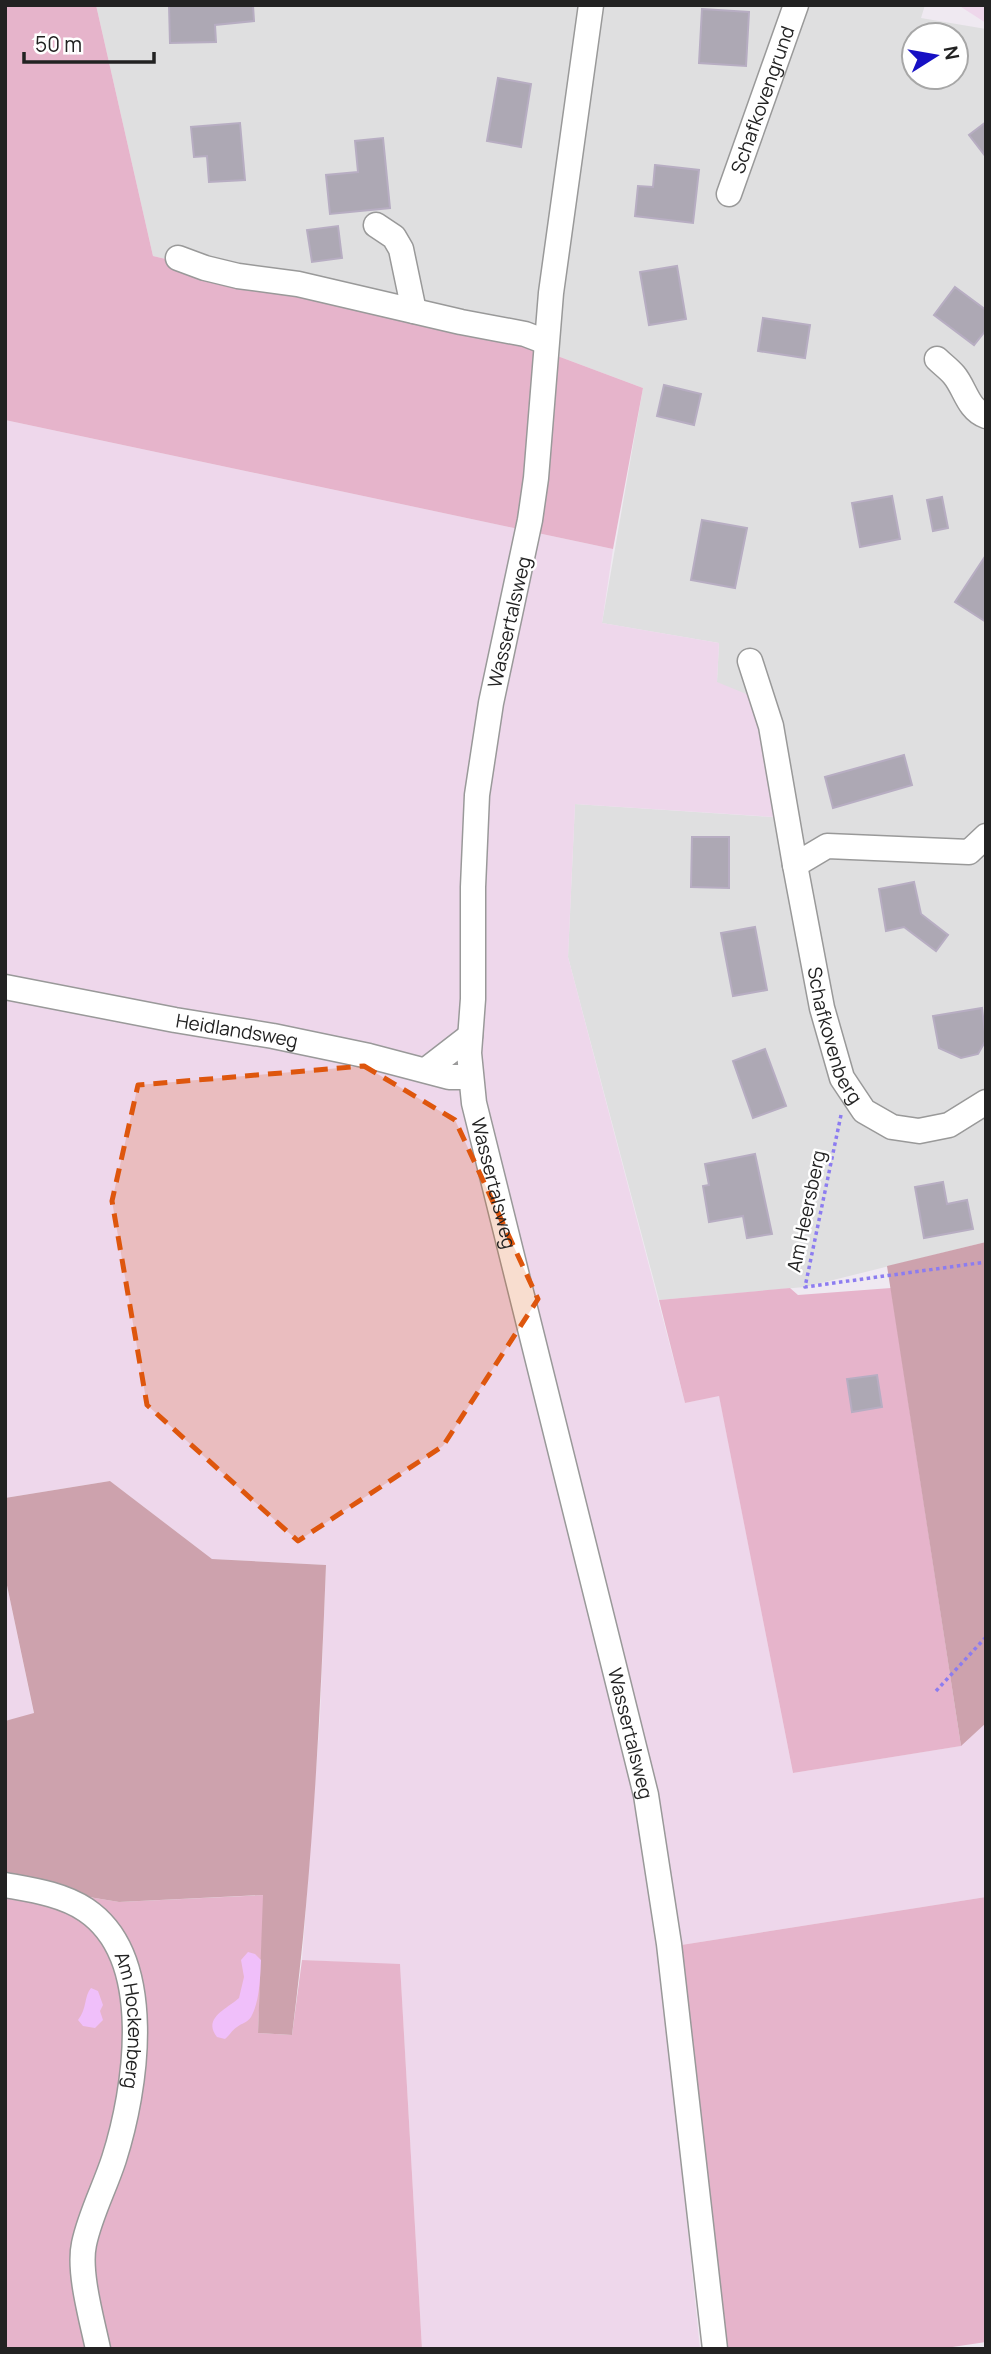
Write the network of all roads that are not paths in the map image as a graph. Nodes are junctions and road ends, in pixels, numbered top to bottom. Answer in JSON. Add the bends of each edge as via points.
{"nodes":[{"id":1,"x":591,"y":5,"type":"edge"},
{"id":2,"x":796,"y":5,"type":"edge"},
{"id":3,"x":729,"y":194,"type":"dead end"},
{"id":4,"x":376,"y":225,"type":"dead end"},
{"id":5,"x":178,"y":258,"type":"dead end"},
{"id":6,"x":414,"y":311,"type":"junction"},
{"id":7,"x":546,"y":342,"type":"junction"},
{"id":8,"x":937,"y":359,"type":"dead end"},
{"id":9,"x":986,"y":416,"type":"edge"},
{"id":10,"x":750,"y":661,"type":"dead end"},
{"id":11,"x":986,"y":836,"type":"edge"},
{"id":12,"x":795,"y":865,"type":"junction"},
{"id":13,"x":5,"y":987,"type":"edge"},
{"id":14,"x":470,"y":1036,"type":"junction"},
{"id":15,"x":426,"y":1070,"type":"junction"},
{"id":16,"x":470,"y":1077,"type":"junction"},
{"id":17,"x":986,"y":1102,"type":"edge"},
{"id":18,"x":5,"y":1885,"type":"edge"},
{"id":19,"x":98,"y":2349,"type":"edge"},
{"id":20,"x":715,"y":2349,"type":"edge"}],
"edges":[{"from":1,"to":7,"type":"street","name":"Wassertalsweg"},
{"from":2,"to":3,"type":"street","name":"Schafkovengrund"},
{"from":4,"to":6,"type":"street","via":[[394,237],[401,249]]},
{"from":5,"to":6,"type":"street","via":[[238,276],[298,284]]},
{"from":6,"to":7,"type":"street"},
{"from":7,"to":14,"type":"street","name":"Wassertalsweg","via":[[530,520],[491,703],[477,795]]},
{"from":8,"to":9,"type":"street"},
{"from":10,"to":12,"type":"street","name":"Schafkovenberg","via":[[771,726]]},
{"from":11,"to":12,"type":"street","via":[[969,852],[827,846]]},
{"from":12,"to":17,"type":"street","name":"Schafkovenberg","via":[[822,1007],[842,1078],[864,1111],[892,1127],[919,1131],[950,1125]]},
{"from":13,"to":15,"type":"street","name":"Heidlandsweg","via":[[273,1036]]},
{"from":14,"to":15,"type":"street"},
{"from":14,"to":16,"type":"street","name":"Wassertalsweg"},
{"from":15,"to":16,"type":"street","name":"Heidlandsweg"},
{"from":16,"to":20,"type":"street","name":"Wassertalsweg","via":[[646,1795],[669,1944]]},
{"from":18,"to":19,"type":"street","name":"Am Hockenberg","via":[[58,1897],[86,1910],[113,1936],[128,1972],[134,2015],[125,2123],[84,2245],[85,2289]]}]}
